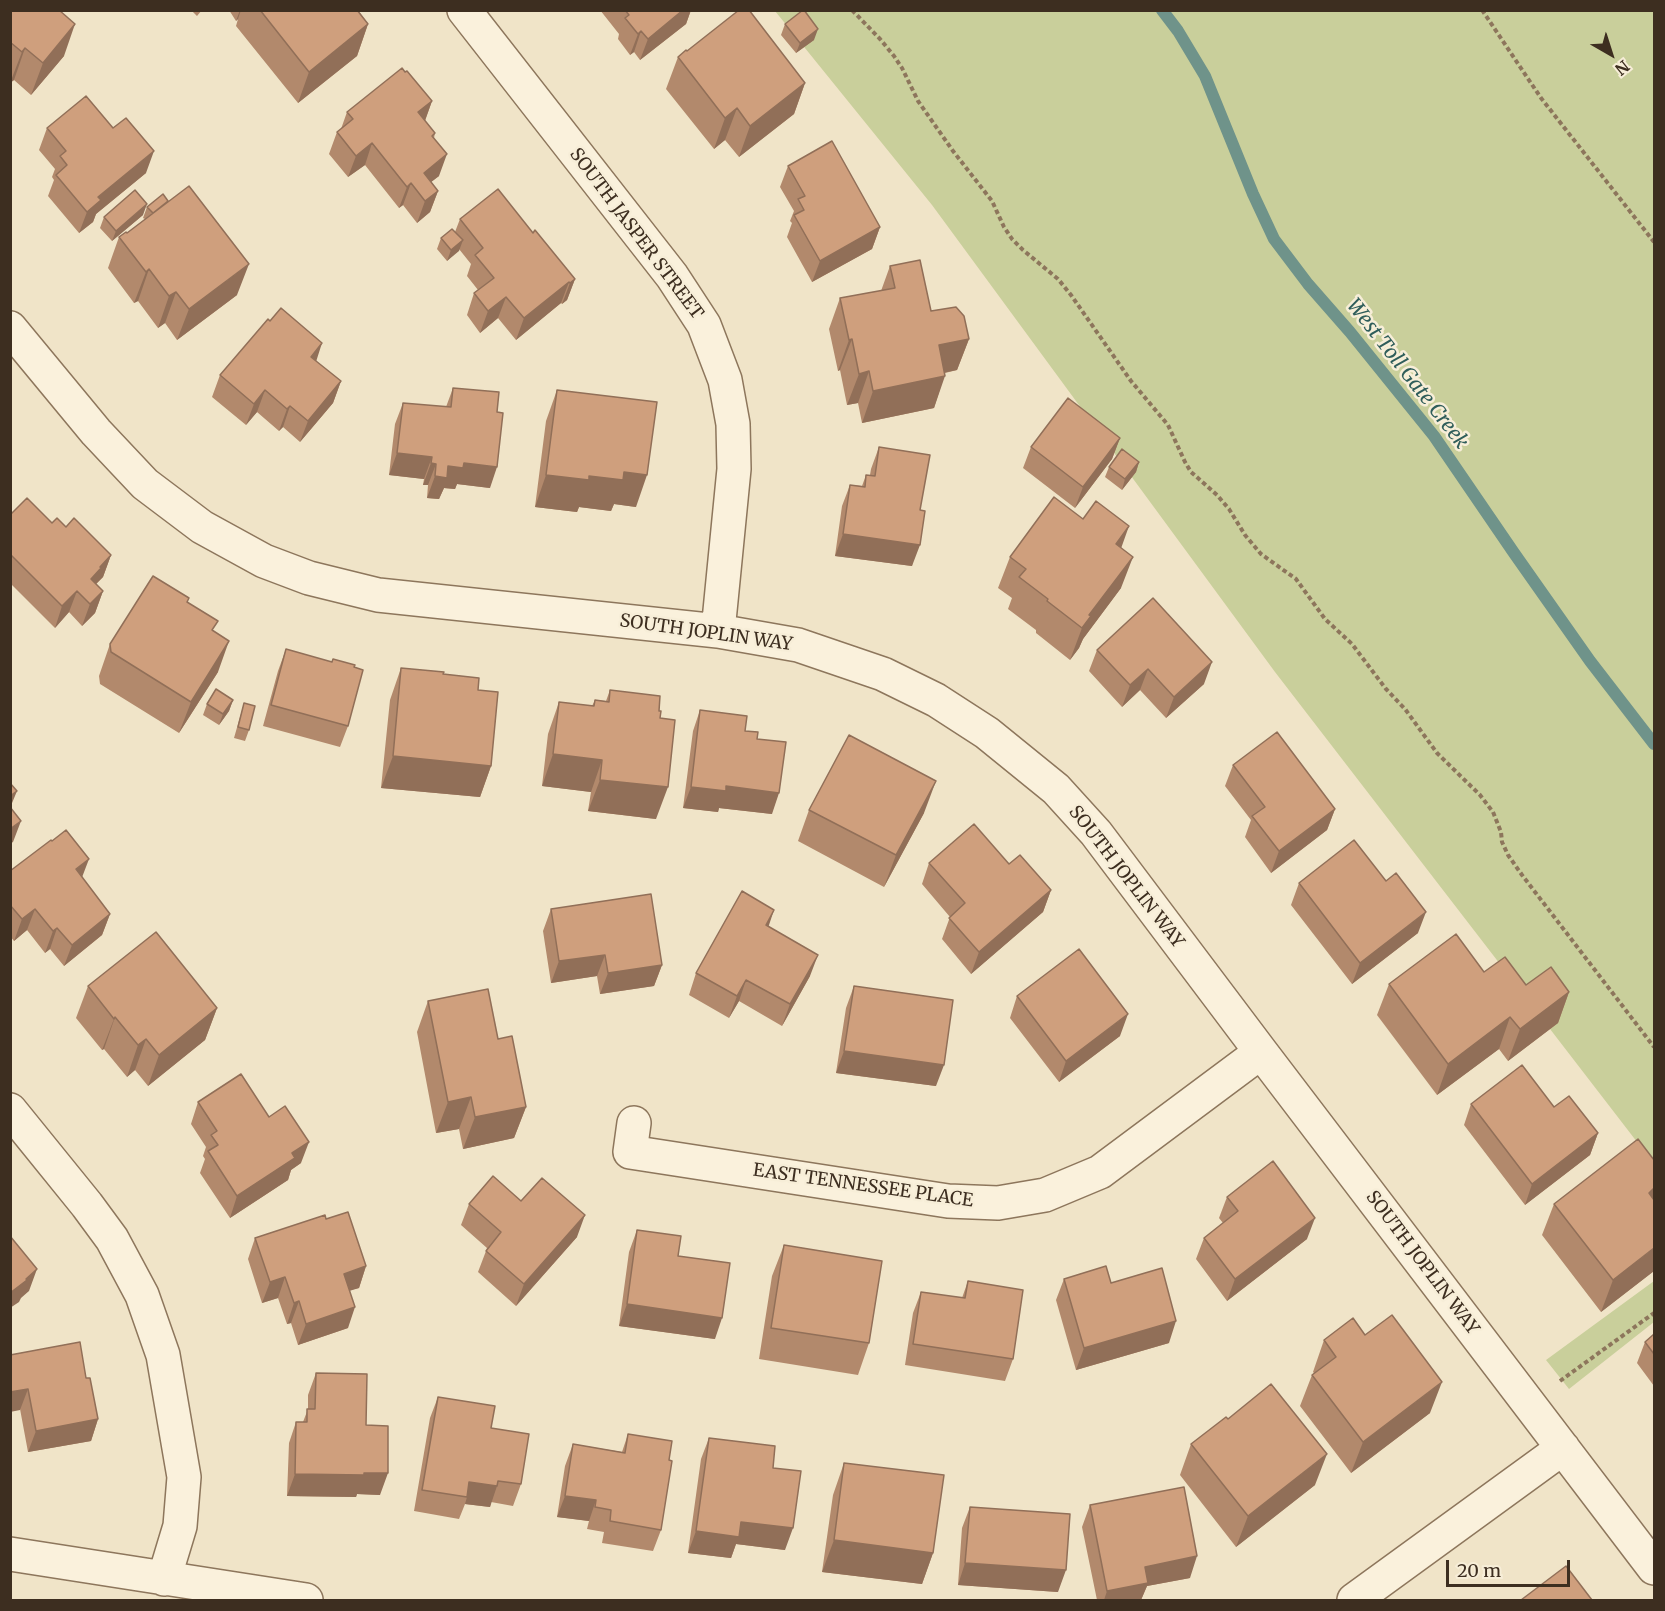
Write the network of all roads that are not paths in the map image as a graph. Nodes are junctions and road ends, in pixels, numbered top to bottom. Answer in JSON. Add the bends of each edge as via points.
{"nodes":[{"id":1,"x":464,"y":10,"type":"edge"},
{"id":2,"x":10,"y":328,"type":"edge"},
{"id":3,"x":718,"y":631,"type":"junction"},
{"id":4,"x":1261,"y":1052,"type":"junction"},
{"id":5,"x":10,"y":1110,"type":"edge"},
{"id":6,"x":634,"y":1123,"type":"dead end"},
{"id":7,"x":1563,"y":1448,"type":"junction"},
{"id":8,"x":10,"y":1554,"type":"edge"},
{"id":9,"x":1654,"y":1568,"type":"edge"},
{"id":10,"x":164,"y":1579,"type":"junction"},
{"id":11,"x":306,"y":1600,"type":"edge"},
{"id":12,"x":1354,"y":1600,"type":"edge"}],
"edges":[{"from":1,"to":3,"type":"street","name":"SOUTH JASPER STREET","via":[[672,276],[704,325],[725,380],[733,424],[734,469]]},
{"from":2,"to":3,"type":"street","name":"SOUTH JOPLIN WAY","via":[[96,432],[145,484],[202,527],[264,561],[309,578],[378,595]]},
{"from":3,"to":4,"type":"street","name":"SOUTH JOPLIN WAY","via":[[798,645],[883,674],[936,700],[987,733],[1056,789],[1096,833]]},
{"from":4,"to":6,"type":"street","name":"EAST TENNESSEE PLACE","via":[[1100,1172],[1045,1195],[998,1203],[948,1201],[630,1152]]},
{"from":4,"to":7,"type":"street","name":"SOUTH JOPLIN WAY"},
{"from":5,"to":10,"type":"street","via":[[112,1239],[142,1295],[164,1355],[184,1476],[180,1526]]},
{"from":7,"to":9,"type":"street","name":"SOUTH JOPLIN WAY"},
{"from":7,"to":12,"type":"street"},
{"from":8,"to":10,"type":"street"},
{"from":10,"to":11,"type":"street"}]}
